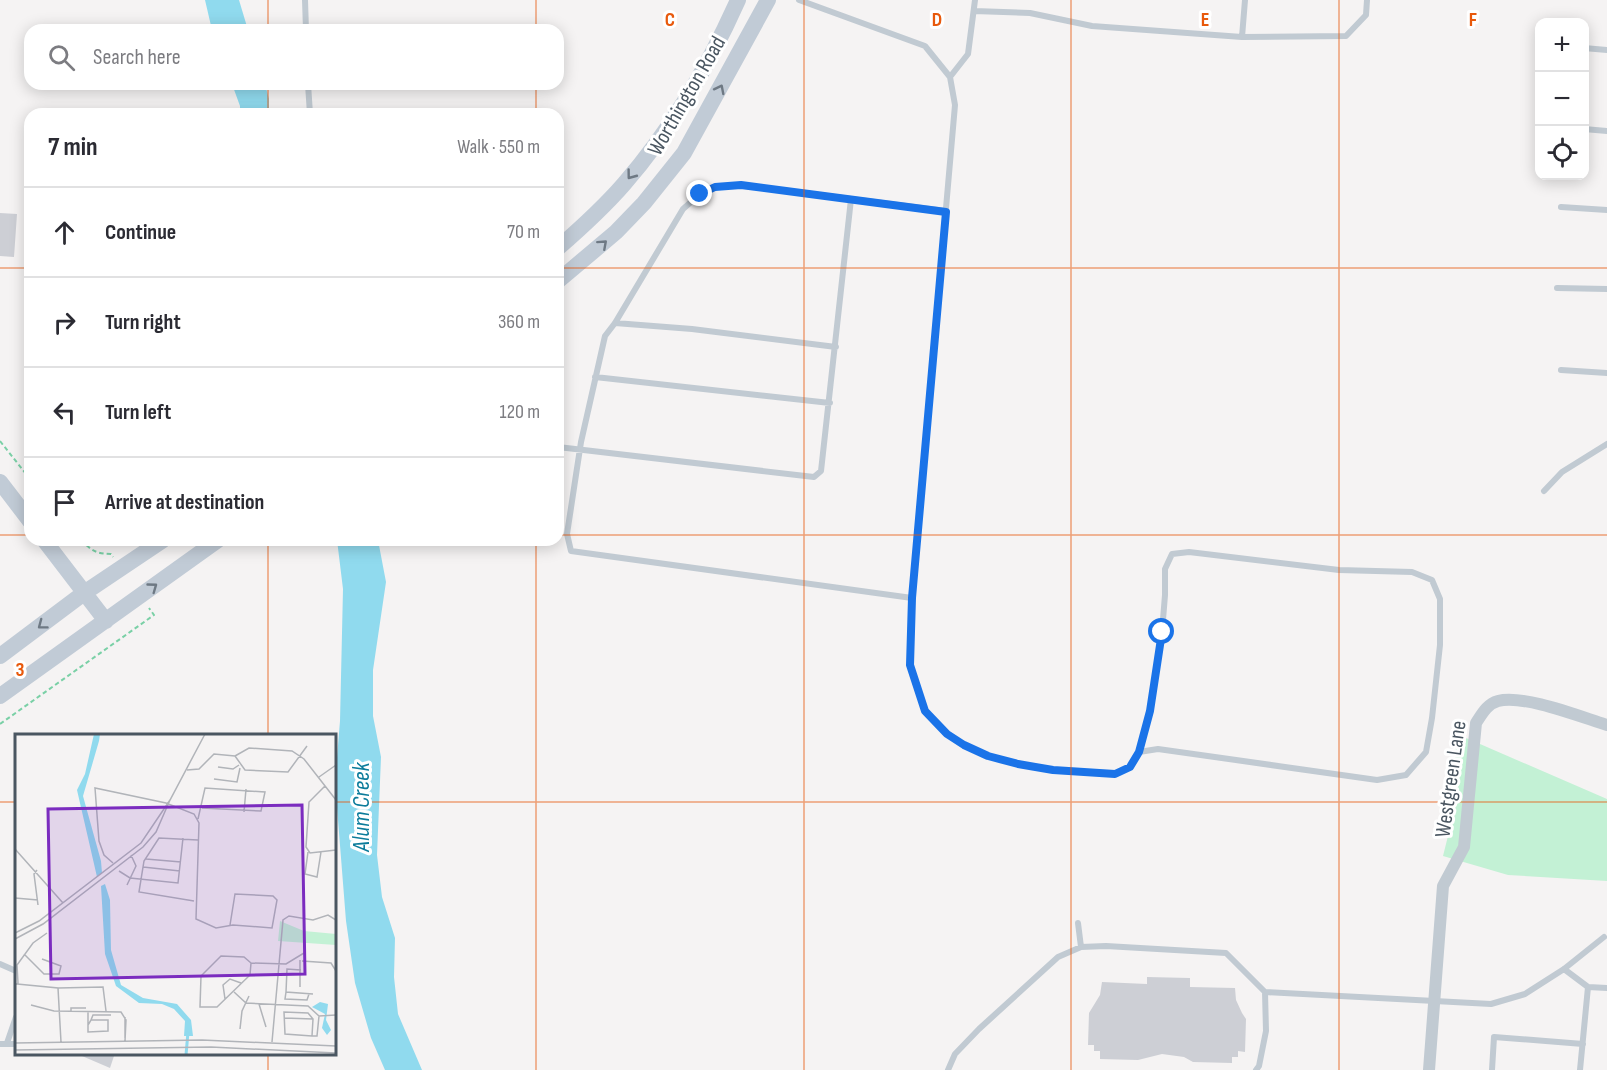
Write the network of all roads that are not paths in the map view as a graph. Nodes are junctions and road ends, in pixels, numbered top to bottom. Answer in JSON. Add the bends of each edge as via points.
{"nodes":[{"id":1,"x":305,"y":0,"type":"edge"},
{"id":2,"x":738,"y":0,"type":"edge"},
{"id":3,"x":768,"y":0,"type":"edge"},
{"id":4,"x":799,"y":0,"type":"edge"},
{"id":5,"x":975,"y":0,"type":"edge"},
{"id":6,"x":1245,"y":0,"type":"edge"},
{"id":7,"x":1367,"y":0,"type":"edge"},
{"id":8,"x":974,"y":11,"type":"junction"},
{"id":9,"x":306,"y":24,"type":"edge"},
{"id":10,"x":1242,"y":37,"type":"junction"},
{"id":11,"x":1589,"y":48,"type":"edge"},
{"id":12,"x":1607,"y":50,"type":"edge"},
{"id":13,"x":950,"y":77,"type":"junction"},
{"id":14,"x":308,"y":90,"type":"edge"},
{"id":15,"x":310,"y":108,"type":"edge"},
{"id":16,"x":1589,"y":129,"type":"edge"},
{"id":17,"x":1607,"y":131,"type":"edge"},
{"id":18,"x":851,"y":200,"type":"junction"},
{"id":19,"x":1561,"y":207,"type":"dead end"},
{"id":20,"x":1607,"y":210,"type":"edge"},
{"id":21,"x":946,"y":212,"type":"junction"},
{"id":22,"x":564,"y":243,"type":"edge"},
{"id":23,"x":564,"y":276,"type":"edge"},
{"id":24,"x":1557,"y":288,"type":"dead end"},
{"id":25,"x":1607,"y":289,"type":"edge"},
{"id":26,"x":615,"y":323,"type":"junction"},
{"id":27,"x":836,"y":347,"type":"junction"},
{"id":28,"x":1561,"y":370,"type":"dead end"},
{"id":29,"x":1607,"y":373,"type":"edge"},
{"id":30,"x":595,"y":377,"type":"junction"},
{"id":31,"x":830,"y":403,"type":"junction"},
{"id":32,"x":1607,"y":444,"type":"edge"},
{"id":33,"x":564,"y":448,"type":"edge"},
{"id":34,"x":580,"y":450,"type":"junction"},
{"id":35,"x":0,"y":482,"type":"edge"},
{"id":36,"x":1544,"y":491,"type":"dead end"},
{"id":37,"x":24,"y":513,"type":"edge"},
{"id":38,"x":49,"y":546,"type":"edge"},
{"id":39,"x":154,"y":546,"type":"edge"},
{"id":40,"x":210,"y":546,"type":"edge"},
{"id":41,"x":84,"y":593,"type":"junction"},
{"id":42,"x":912,"y":598,"type":"junction"},
{"id":43,"x":106,"y":621,"type":"junction"},
{"id":44,"x":0,"y":656,"type":"edge"},
{"id":45,"x":0,"y":696,"type":"edge"},
{"id":46,"x":1607,"y":725,"type":"edge"},
{"id":47,"x":1139,"y":752,"type":"junction"},
{"id":48,"x":1078,"y":923,"type":"dead end"},
{"id":49,"x":1604,"y":938,"type":"dead end"},
{"id":50,"x":1081,"y":947,"type":"junction"},
{"id":51,"x":0,"y":964,"type":"edge"},
{"id":52,"x":1564,"y":969,"type":"junction"},
{"id":53,"x":15,"y":971,"type":"edge"},
{"id":54,"x":1588,"y":987,"type":"junction"},
{"id":55,"x":1607,"y":988,"type":"edge"},
{"id":56,"x":1265,"y":992,"type":"junction"},
{"id":57,"x":1435,"y":1002,"type":"junction"},
{"id":58,"x":15,"y":1019,"type":"edge"},
{"id":59,"x":3,"y":1044,"type":"edge"},
{"id":60,"x":1583,"y":1044,"type":"junction"},
{"id":61,"x":948,"y":1070,"type":"edge"},
{"id":62,"x":1256,"y":1070,"type":"edge"},
{"id":63,"x":1429,"y":1070,"type":"edge"},
{"id":64,"x":1492,"y":1070,"type":"edge"},
{"id":65,"x":1580,"y":1070,"type":"edge"}],
"edges":[{"from":1,"to":9,"type":"lane"},
{"from":2,"to":22,"type":"main road","name":"Worthington Road","one_way":true,"via":[[679,111],[624,184]]},
{"from":23,"to":3,"type":"main road","name":"Worthington Road","one_way":true,"via":[[616,232],[684,153]]},
{"from":4,"to":13,"type":"lane","via":[[925,46]]},
{"from":5,"to":8,"type":"lane"},
{"from":6,"to":10,"type":"lane"},
{"from":7,"to":10,"type":"lane","via":[[1366,15],[1346,36]]},
{"from":8,"to":10,"type":"lane","via":[[1030,13],[1092,26]]},
{"from":8,"to":13,"type":"lane","via":[[968,54]]},
{"from":11,"to":12,"type":"lane"},
{"from":13,"to":21,"type":"lane","via":[[955,105]]},
{"from":14,"to":15,"type":"lane"},
{"from":16,"to":17,"type":"lane"},
{"from":18,"to":21,"type":"lane"},
{"from":18,"to":26,"type":"lane","via":[[741,185],[715,187],[700,194],[683,209]]},
{"from":18,"to":27,"type":"lane"},
{"from":19,"to":20,"type":"lane"},
{"from":21,"to":42,"type":"lane"},
{"from":24,"to":25,"type":"lane"},
{"from":26,"to":27,"type":"lane"},
{"from":26,"to":30,"type":"lane","via":[[604,336]]},
{"from":27,"to":31,"type":"lane"},
{"from":28,"to":29,"type":"lane"},
{"from":30,"to":31,"type":"lane"},
{"from":30,"to":34,"type":"lane"},
{"from":31,"to":34,"type":"lane","via":[[821,471],[814,477]]},
{"from":32,"to":36,"type":"lane","via":[[1562,472]]},
{"from":33,"to":34,"type":"lane"},
{"from":34,"to":42,"type":"lane","via":[[567,534],[572,551]]},
{"from":35,"to":37,"type":"main road"},
{"from":38,"to":41,"type":"main road"},
{"from":39,"to":41,"type":"main road"},
{"from":43,"to":40,"type":"main road","one_way":true},
{"from":41,"to":43,"type":"main road"},
{"from":41,"to":44,"type":"main road","one_way":true},
{"from":42,"to":47,"type":"lane","via":[[910,665],[925,711],[947,734],[988,756],[1053,770],[1115,774],[1130,767]]},
{"from":43,"to":45,"type":"main road"},
{"from":46,"to":57,"type":"street","name":"Westgreen Lane","via":[[1538,704],[1509,700],[1497,701],[1484,709],[1476,723],[1464,847],[1443,886]]},
{"from":47,"to":47,"type":"lane","via":[[1158,749],[1377,780],[1406,775],[1426,752],[1432,718],[1440,645],[1440,599],[1432,580],[1412,572],[1339,570],[1189,552],[1172,554],[1165,569],[1162,632],[1150,711]]},
{"from":48,"to":50,"type":"lane"},
{"from":49,"to":52,"type":"lane"},
{"from":50,"to":56,"type":"lane","via":[[1226,953]]},
{"from":50,"to":61,"type":"lane","via":[[1058,957],[979,1029],[955,1054]]},
{"from":51,"to":53,"type":"lane"},
{"from":52,"to":54,"type":"lane"},
{"from":52,"to":57,"type":"lane","via":[[1525,994],[1491,1004]]},
{"from":54,"to":55,"type":"lane"},
{"from":54,"to":60,"type":"lane"},
{"from":56,"to":57,"type":"lane"},
{"from":56,"to":62,"type":"lane","via":[[1266,1031]]},
{"from":57,"to":63,"type":"street","name":"Westgreen Lane"},
{"from":58,"to":59,"type":"lane"},
{"from":60,"to":64,"type":"lane","via":[[1494,1037]]},
{"from":60,"to":65,"type":"lane"}]}
